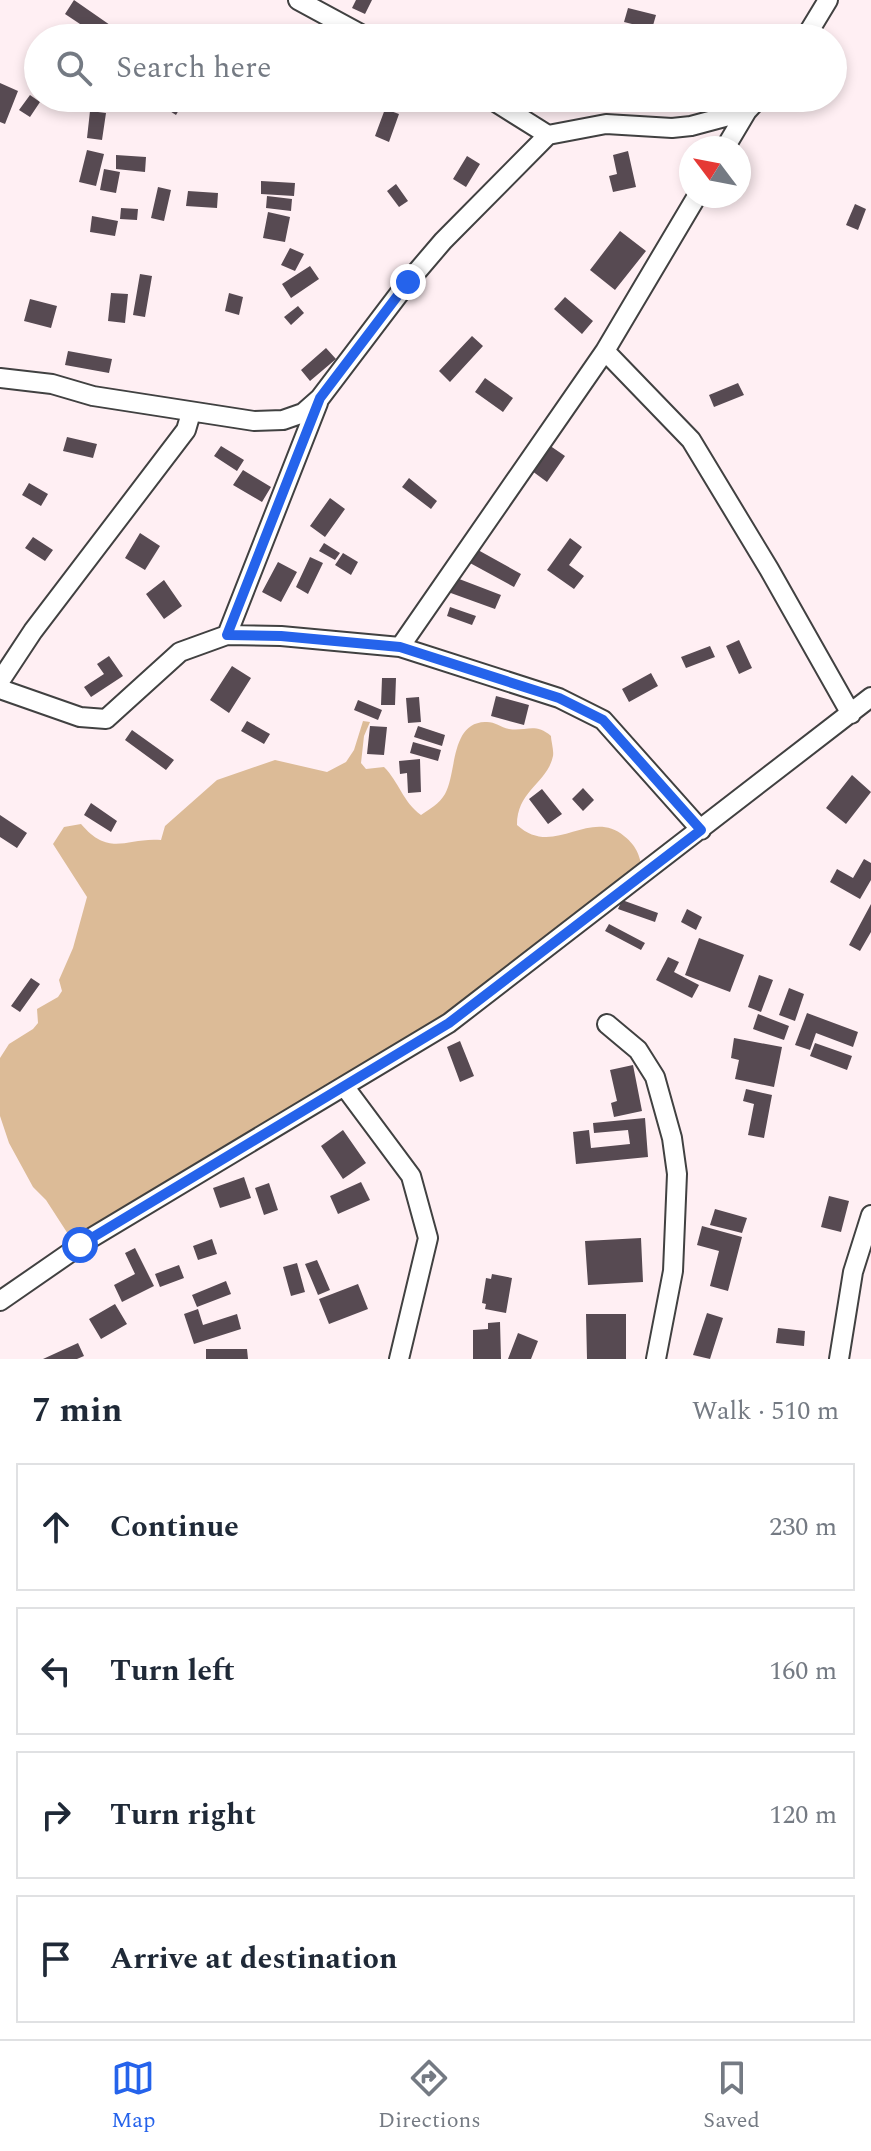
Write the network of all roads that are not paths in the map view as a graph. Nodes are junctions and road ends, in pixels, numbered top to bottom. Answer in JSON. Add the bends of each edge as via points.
{"nodes":[{"id":1,"x":298,"y":0,"type":"edge"},
{"id":2,"x":828,"y":0,"type":"edge"},
{"id":3,"x":342,"y":24,"type":"edge"},
{"id":4,"x":813,"y":24,"type":"edge"},
{"id":5,"x":511,"y":112,"type":"edge"},
{"id":6,"x":728,"y":112,"type":"edge"},
{"id":7,"x":748,"y":112,"type":"edge"},
{"id":8,"x":548,"y":135,"type":"junction"},
{"id":9,"x":733,"y":136,"type":"edge"},
{"id":10,"x":690,"y":208,"type":"edge"},
{"id":11,"x":605,"y":351,"type":"junction"},
{"id":12,"x":0,"y":378,"type":"edge"},
{"id":13,"x":320,"y":398,"type":"junction"},
{"id":14,"x":191,"y":413,"type":"junction"},
{"id":15,"x":227,"y":635,"type":"junction"},
{"id":16,"x":400,"y":647,"type":"junction"},
{"id":17,"x":0,"y":681,"type":"edge"},
{"id":18,"x":0,"y":689,"type":"edge"},
{"id":19,"x":871,"y":697,"type":"edge"},
{"id":20,"x":851,"y":714,"type":"junction"},
{"id":21,"x":701,"y":830,"type":"junction"},
{"id":22,"x":607,"y":1024,"type":"dead end"},
{"id":23,"x":344,"y":1086,"type":"junction"},
{"id":24,"x":871,"y":1215,"type":"edge"},
{"id":25,"x":0,"y":1301,"type":"edge"},
{"id":26,"x":399,"y":1359,"type":"edge"},
{"id":27,"x":656,"y":1359,"type":"edge"},
{"id":28,"x":839,"y":1359,"type":"edge"}],
"edges":[{"from":1,"to":3,"type":"street"},
{"from":2,"to":4,"type":"street"},
{"from":5,"to":8,"type":"street"},
{"from":6,"to":8,"type":"street","via":[[681,127],[606,124]]},
{"from":7,"to":9,"type":"street"},
{"from":8,"to":13,"type":"street","via":[[443,241]]},
{"from":10,"to":11,"type":"street"},
{"from":11,"to":16,"type":"street"},
{"from":11,"to":20,"type":"street","via":[[691,440]]},
{"from":12,"to":14,"type":"street"},
{"from":13,"to":14,"type":"street","via":[[303,413],[283,420]]},
{"from":13,"to":15,"type":"street"},
{"from":14,"to":17,"type":"street","via":[[186,430]]},
{"from":15,"to":16,"type":"street"},
{"from":15,"to":18,"type":"street","via":[[180,652],[106,719],[80,717]]},
{"from":16,"to":21,"type":"street","via":[[559,698],[603,720]]},
{"from":19,"to":20,"type":"street"},
{"from":20,"to":21,"type":"street"},
{"from":21,"to":23,"type":"street","via":[[449,1023]]},
{"from":22,"to":27,"type":"street","via":[[638,1050],[655,1077],[672,1138],[677,1174],[673,1271]]},
{"from":23,"to":25,"type":"street","via":[[91,1238]]},
{"from":23,"to":26,"type":"street","via":[[411,1176],[428,1238]]},
{"from":24,"to":28,"type":"street","via":[[853,1272]]}]}
